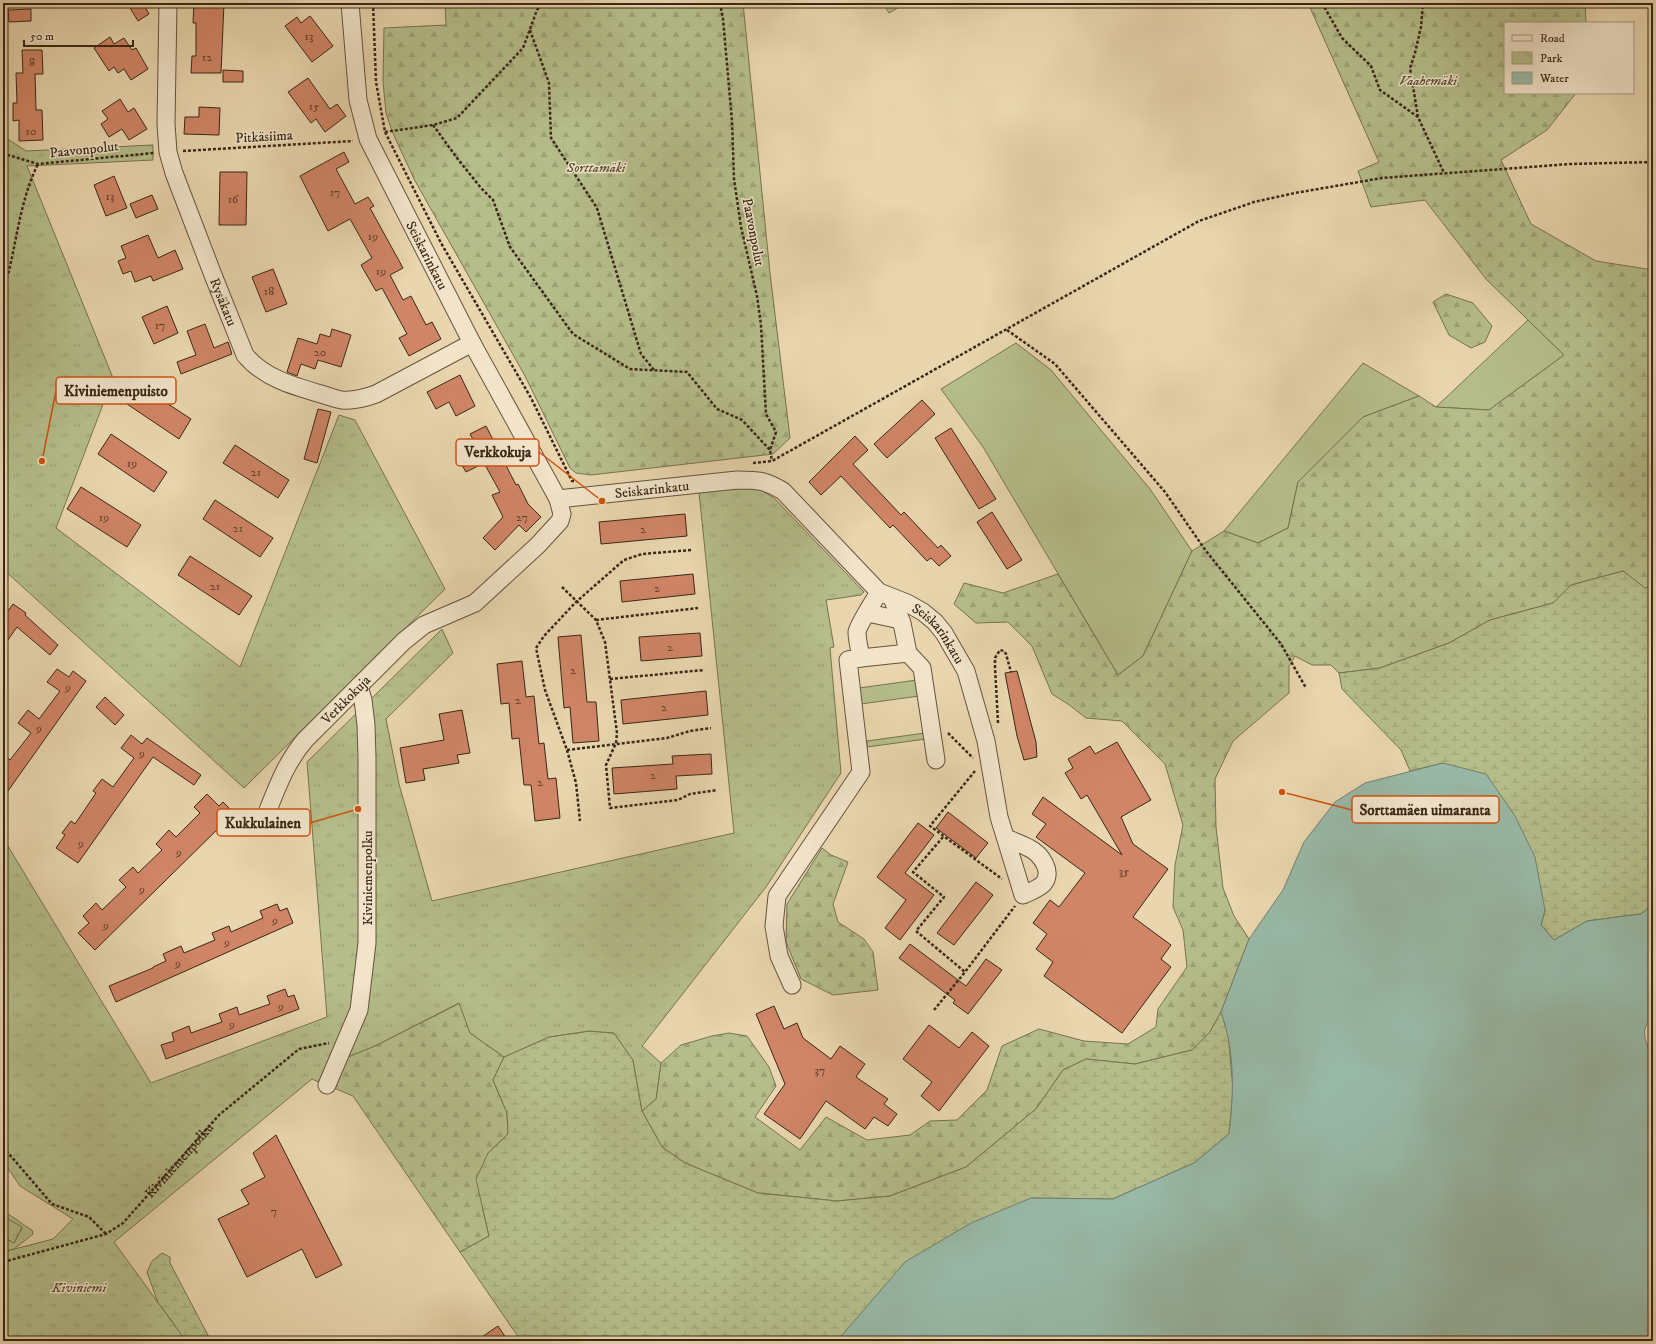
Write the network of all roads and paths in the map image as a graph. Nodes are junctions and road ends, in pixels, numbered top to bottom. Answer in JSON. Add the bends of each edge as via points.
{"nodes":[{"id":1,"x":168,"y":3,"type":"edge"},
{"id":2,"x":350,"y":3,"type":"edge"},
{"id":3,"x":373,"y":3,"type":"edge"},
{"id":4,"x":542,"y":3,"type":"edge"},
{"id":5,"x":720,"y":3,"type":"edge"},
{"id":6,"x":1322,"y":3,"type":"edge"},
{"id":7,"x":1423,"y":3,"type":"edge"},
{"id":8,"x":530,"y":30,"type":"junction"},
{"id":9,"x":1418,"y":117,"type":"junction"},
{"id":10,"x":433,"y":125,"type":"junction"},
{"id":11,"x":384,"y":132,"type":"junction"},
{"id":12,"x":360,"y":141,"type":"dead end"},
{"id":13,"x":3,"y":152,"type":"edge"},
{"id":14,"x":168,"y":152,"type":"junction"},
{"id":15,"x":1653,"y":162,"type":"edge"},
{"id":16,"x":38,"y":164,"type":"junction"},
{"id":17,"x":1444,"y":173,"type":"junction"},
{"id":18,"x":3,"y":282,"type":"edge"},
{"id":19,"x":1007,"y":330,"type":"junction"},
{"id":20,"x":472,"y":343,"type":"junction"},
{"id":21,"x":654,"y":370,"type":"junction"},
{"id":22,"x":770,"y":450,"type":"junction"},
{"id":23,"x":772,"y":461,"type":"junction"},
{"id":24,"x":746,"y":464,"type":"dead end"},
{"id":25,"x":578,"y":480,"type":"dead end"},
{"id":26,"x":558,"y":499,"type":"junction"},
{"id":27,"x":691,"y":550,"type":"dead end"},
{"id":28,"x":562,"y":587,"type":"dead end"},
{"id":29,"x":885,"y":595,"type":"junction"},
{"id":30,"x":576,"y":602,"type":"junction"},
{"id":31,"x":698,"y":608,"type":"dead end"},
{"id":32,"x":868,"y":613,"type":"junction"},
{"id":33,"x":596,"y":620,"type":"junction"},
{"id":34,"x":900,"y":620,"type":"junction"},
{"id":35,"x":908,"y":652,"type":"junction"},
{"id":36,"x":861,"y":658,"type":"junction"},
{"id":37,"x":704,"y":670,"type":"dead end"},
{"id":38,"x":1010,"y":672,"type":"dead end"},
{"id":39,"x":610,"y":679,"type":"junction"},
{"id":40,"x":359,"y":686,"type":"junction"},
{"id":41,"x":1306,"y":688,"type":"dead end"},
{"id":42,"x":711,"y":728,"type":"dead end"},
{"id":43,"x":999,"y":729,"type":"dead end"},
{"id":44,"x":946,"y":731,"type":"dead end"},
{"id":45,"x":616,"y":743,"type":"junction"},
{"id":46,"x":567,"y":750,"type":"junction"},
{"id":47,"x":936,"y":760,"type":"dead end"},
{"id":48,"x":974,"y":760,"type":"dead end"},
{"id":49,"x":993,"y":781,"type":"junction"},
{"id":50,"x":718,"y":790,"type":"dead end"},
{"id":51,"x":268,"y":810,"type":"dead end"},
{"id":52,"x":580,"y":821,"type":"dead end"},
{"id":53,"x":943,"y":836,"type":"junction"},
{"id":54,"x":1006,"y":838,"type":"junction"},
{"id":55,"x":1023,"y":895,"type":"junction"},
{"id":56,"x":965,"y":972,"type":"junction"},
{"id":57,"x":792,"y":985,"type":"dead end"},
{"id":58,"x":934,"y":1010,"type":"dead end"},
{"id":59,"x":345,"y":1043,"type":"junction"},
{"id":60,"x":327,"y":1085,"type":"dead end"},
{"id":61,"x":3,"y":1147,"type":"edge"},
{"id":62,"x":106,"y":1234,"type":"junction"},
{"id":63,"x":3,"y":1262,"type":"edge"}],
"edges":[{"from":1,"to":14,"type":"street","name":"Rysäkatu"},
{"from":2,"to":20,"type":"street","name":"Seiskarinkatu","via":[[358,100],[368,138]]},
{"from":3,"to":11,"type":"path","via":[[376,82]]},
{"from":4,"to":8,"type":"path"},
{"from":5,"to":22,"type":"path","name":"Paavonpolut","via":[[732,121],[734,179],[761,325],[766,414],[776,432]]},
{"from":6,"to":9,"type":"path","via":[[1342,38],[1372,66],[1380,90]]},
{"from":7,"to":9,"type":"path","via":[[1421,27],[1410,68]]},
{"from":8,"to":10,"type":"path","via":[[523,48],[457,118]]},
{"from":8,"to":21,"type":"path","via":[[549,83],[551,138],[597,208],[641,354]]},
{"from":9,"to":17,"type":"path"},
{"from":10,"to":11,"type":"path"},
{"from":10,"to":21,"type":"path","via":[[476,182],[493,200],[510,247],[573,334],[630,369]]},
{"from":11,"to":25,"type":"path","via":[[441,243],[531,398],[572,481]]},
{"from":12,"to":14,"type":"path","name":"Pitkäsiima"},
{"from":13,"to":16,"type":"path","name":"Paavonpolut"},
{"from":14,"to":16,"type":"path","name":"Paavonpolut"},
{"from":14,"to":20,"type":"street","name":"Rysäkatu","via":[[245,354],[266,374],[296,387],[342,400],[363,399]]},
{"from":15,"to":17,"type":"path","via":[[1570,164]]},
{"from":16,"to":18,"type":"path","via":[[30,180],[8,275]]},
{"from":17,"to":19,"type":"path","via":[[1382,178],[1296,193],[1254,202],[1199,221]]},
{"from":19,"to":23,"type":"path"},
{"from":19,"to":41,"type":"path","via":[[1055,364],[1165,492],[1206,551],[1281,644]]},
{"from":20,"to":26,"type":"street","name":"Seiskarinkatu"},
{"from":21,"to":22,"type":"path","via":[[687,372],[717,409],[742,420]]},
{"from":22,"to":23,"type":"path","name":"Paavonpolut"},
{"from":23,"to":24,"type":"path"},
{"from":26,"to":29,"type":"street","name":"Seiskarinkatu","via":[[758,480],[783,491]]},
{"from":26,"to":40,"type":"street","name":"Verkkokuja","via":[[562,514],[560,521],[529,553],[475,603],[424,625],[404,641]]},
{"from":27,"to":30,"type":"path","via":[[642,554],[624,560]]},
{"from":28,"to":30,"type":"path"},
{"from":29,"to":32,"type":"street"},
{"from":29,"to":34,"type":"street"},
{"from":29,"to":49,"type":"street","name":"Seiskarinkatu","via":[[924,612],[944,633],[966,671],[986,741]]},
{"from":30,"to":33,"type":"path"},
{"from":30,"to":46,"type":"path","via":[[536,648],[545,690]]},
{"from":31,"to":33,"type":"path"},
{"from":32,"to":34,"type":"street"},
{"from":32,"to":36,"type":"street","via":[[857,633]]},
{"from":33,"to":39,"type":"path","via":[[605,642]]},
{"from":34,"to":35,"type":"street"},
{"from":35,"to":36,"type":"street"},
{"from":35,"to":47,"type":"street","via":[[922,668]]},
{"from":36,"to":57,"type":"street","via":[[848,660],[861,772],[777,896],[774,926],[779,956]]},
{"from":37,"to":39,"type":"path"},
{"from":38,"to":43,"type":"path","via":[[1006,654],[1004,650],[1000,650],[995,667]]},
{"from":39,"to":45,"type":"path"},
{"from":40,"to":51,"type":"street","name":"Verkkokuja","via":[[293,753]]},
{"from":40,"to":59,"type":"street","name":"Kiviniemenpolku","via":[[366,725],[367,758],[366,943],[359,1010]]},
{"from":42,"to":45,"type":"path","via":[[667,738]]},
{"from":44,"to":48,"type":"path"},
{"from":45,"to":46,"type":"path"},
{"from":45,"to":50,"type":"path","via":[[606,765],[610,808],[678,800],[690,794]]},
{"from":46,"to":52,"type":"path","via":[[576,782]]},
{"from":49,"to":53,"type":"path","via":[[980,765],[930,826]]},
{"from":49,"to":54,"type":"street","name":"Seiskarinkatu","via":[[999,817]]},
{"from":53,"to":55,"type":"path"},
{"from":53,"to":56,"type":"path","via":[[913,872],[944,897],[916,931]]},
{"from":54,"to":55,"type":"street","name":"Seiskarinkatu"},
{"from":54,"to":55,"type":"street","via":[[1030,848],[1040,856],[1046,867],[1047,877],[1042,885]]},
{"from":55,"to":56,"type":"path"},
{"from":56,"to":58,"type":"path"},
{"from":59,"to":60,"type":"street","name":"Kiviniemenpolku"},
{"from":59,"to":62,"type":"path","name":"Kiviniemenpolku","via":[[330,1043],[299,1050],[219,1115],[123,1223]]},
{"from":61,"to":62,"type":"path","via":[[52,1204],[89,1217]]},
{"from":62,"to":63,"type":"path","name":"Kiviniemenpolku"}]}
